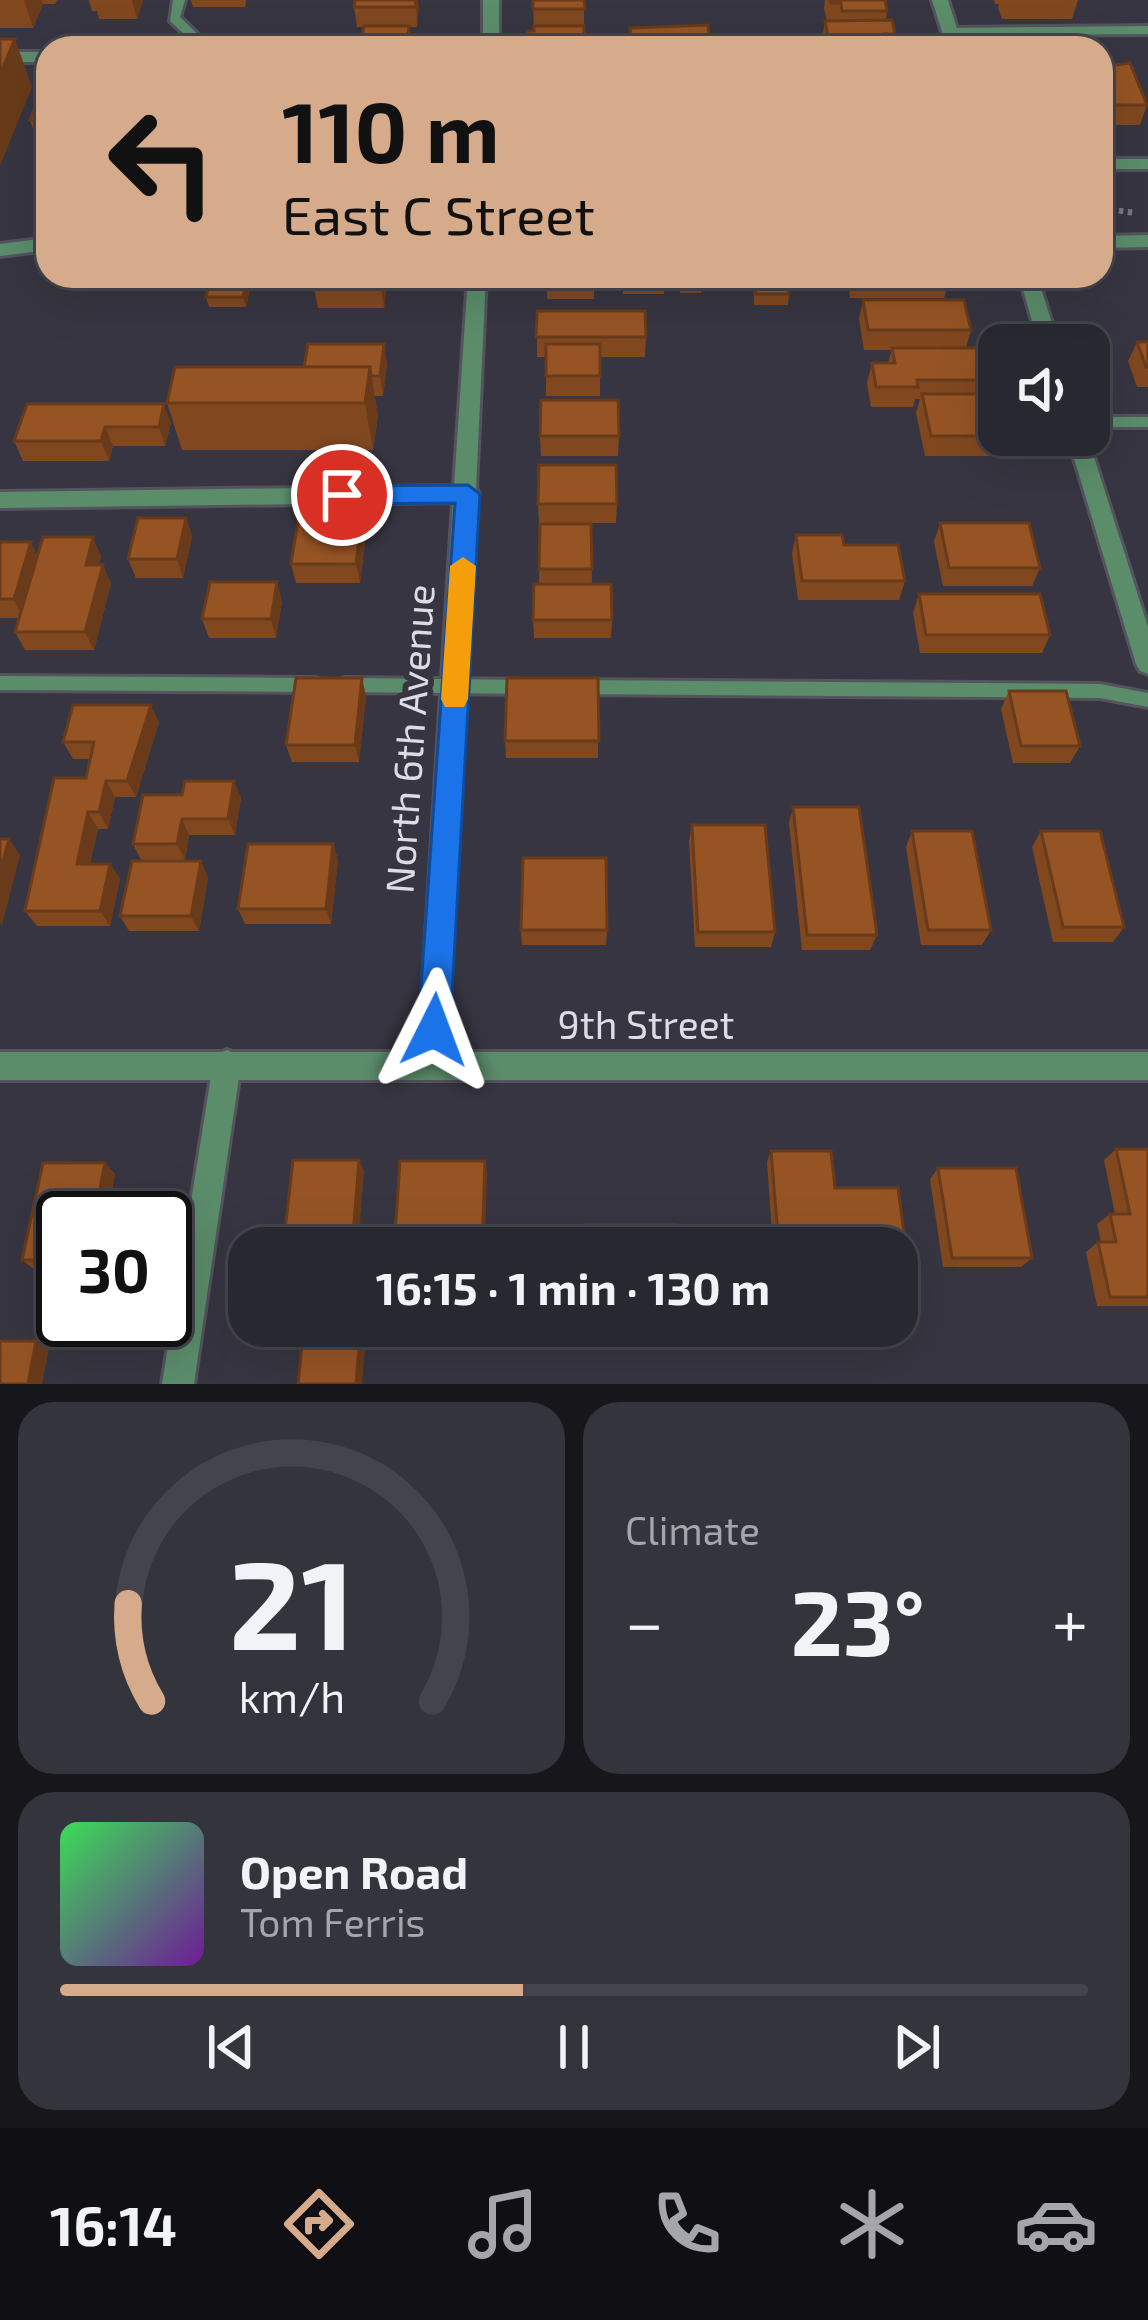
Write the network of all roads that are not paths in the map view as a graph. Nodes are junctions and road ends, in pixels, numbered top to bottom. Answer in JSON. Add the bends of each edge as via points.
{"nodes":[{"id":1,"x":179,"y":0,"type":"edge"},
{"id":2,"x":491,"y":0,"type":"edge"},
{"id":3,"x":940,"y":0,"type":"edge"},
{"id":4,"x":1148,"y":30,"type":"edge"},
{"id":5,"x":193,"y":36,"type":"edge"},
{"id":6,"x":491,"y":36,"type":"edge"},
{"id":7,"x":951,"y":36,"type":"edge"},
{"id":8,"x":1030,"y":36,"type":"edge"},
{"id":9,"x":0,"y":57,"type":"edge"},
{"id":10,"x":36,"y":57,"type":"edge"},
{"id":11,"x":1113,"y":164,"type":"edge"},
{"id":12,"x":1148,"y":164,"type":"edge"},
{"id":13,"x":1148,"y":241,"type":"edge"},
{"id":14,"x":1113,"y":242,"type":"edge"},
{"id":15,"x":36,"y":246,"type":"edge"},
{"id":16,"x":0,"y":250,"type":"edge"},
{"id":17,"x":477,"y":288,"type":"edge"},
{"id":18,"x":1032,"y":288,"type":"edge"},
{"id":19,"x":1043,"y":324,"type":"edge"},
{"id":20,"x":1110,"y":422,"type":"edge"},
{"id":21,"x":1148,"y":422,"type":"edge"},
{"id":22,"x":1084,"y":456,"type":"edge"},
{"id":23,"x":468,"y":494,"type":"junction"},
{"id":24,"x":0,"y":500,"type":"edge"},
{"id":25,"x":1148,"y":664,"type":"edge"},
{"id":26,"x":0,"y":682,"type":"edge"},
{"id":27,"x":455,"y":686,"type":"junction"},
{"id":28,"x":1148,"y":700,"type":"edge"},
{"id":29,"x":227,"y":1064,"type":"junction"},
{"id":30,"x":432,"y":1064,"type":"junction"},
{"id":31,"x":0,"y":1066,"type":"edge"},
{"id":32,"x":1148,"y":1066,"type":"edge"},
{"id":33,"x":178,"y":1384,"type":"edge"}],
"edges":[{"from":1,"to":5,"type":"lane","via":[[174,18]]},
{"from":2,"to":6,"type":"street"},
{"from":3,"to":7,"type":"street"},
{"from":4,"to":8,"type":"lane"},
{"from":9,"to":10,"type":"street"},
{"from":11,"to":12,"type":"street"},
{"from":13,"to":14,"type":"street"},
{"from":15,"to":16,"type":"street"},
{"from":17,"to":23,"type":"street","name":"North 6th Avenue"},
{"from":18,"to":19,"type":"street"},
{"from":20,"to":21,"type":"lane"},
{"from":22,"to":25,"type":"street"},
{"from":23,"to":24,"type":"street"},
{"from":23,"to":27,"type":"street","name":"North 6th Avenue"},
{"from":26,"to":27,"type":"lane"},
{"from":27,"to":28,"type":"lane","via":[[1100,691]]},
{"from":27,"to":30,"type":"street","name":"North 6th Avenue"},
{"from":29,"to":30,"type":"street","name":"9th Street"},
{"from":29,"to":31,"type":"street","name":"9th Street"},
{"from":29,"to":33,"type":"street"},
{"from":30,"to":32,"type":"street","name":"9th Street"}]}
